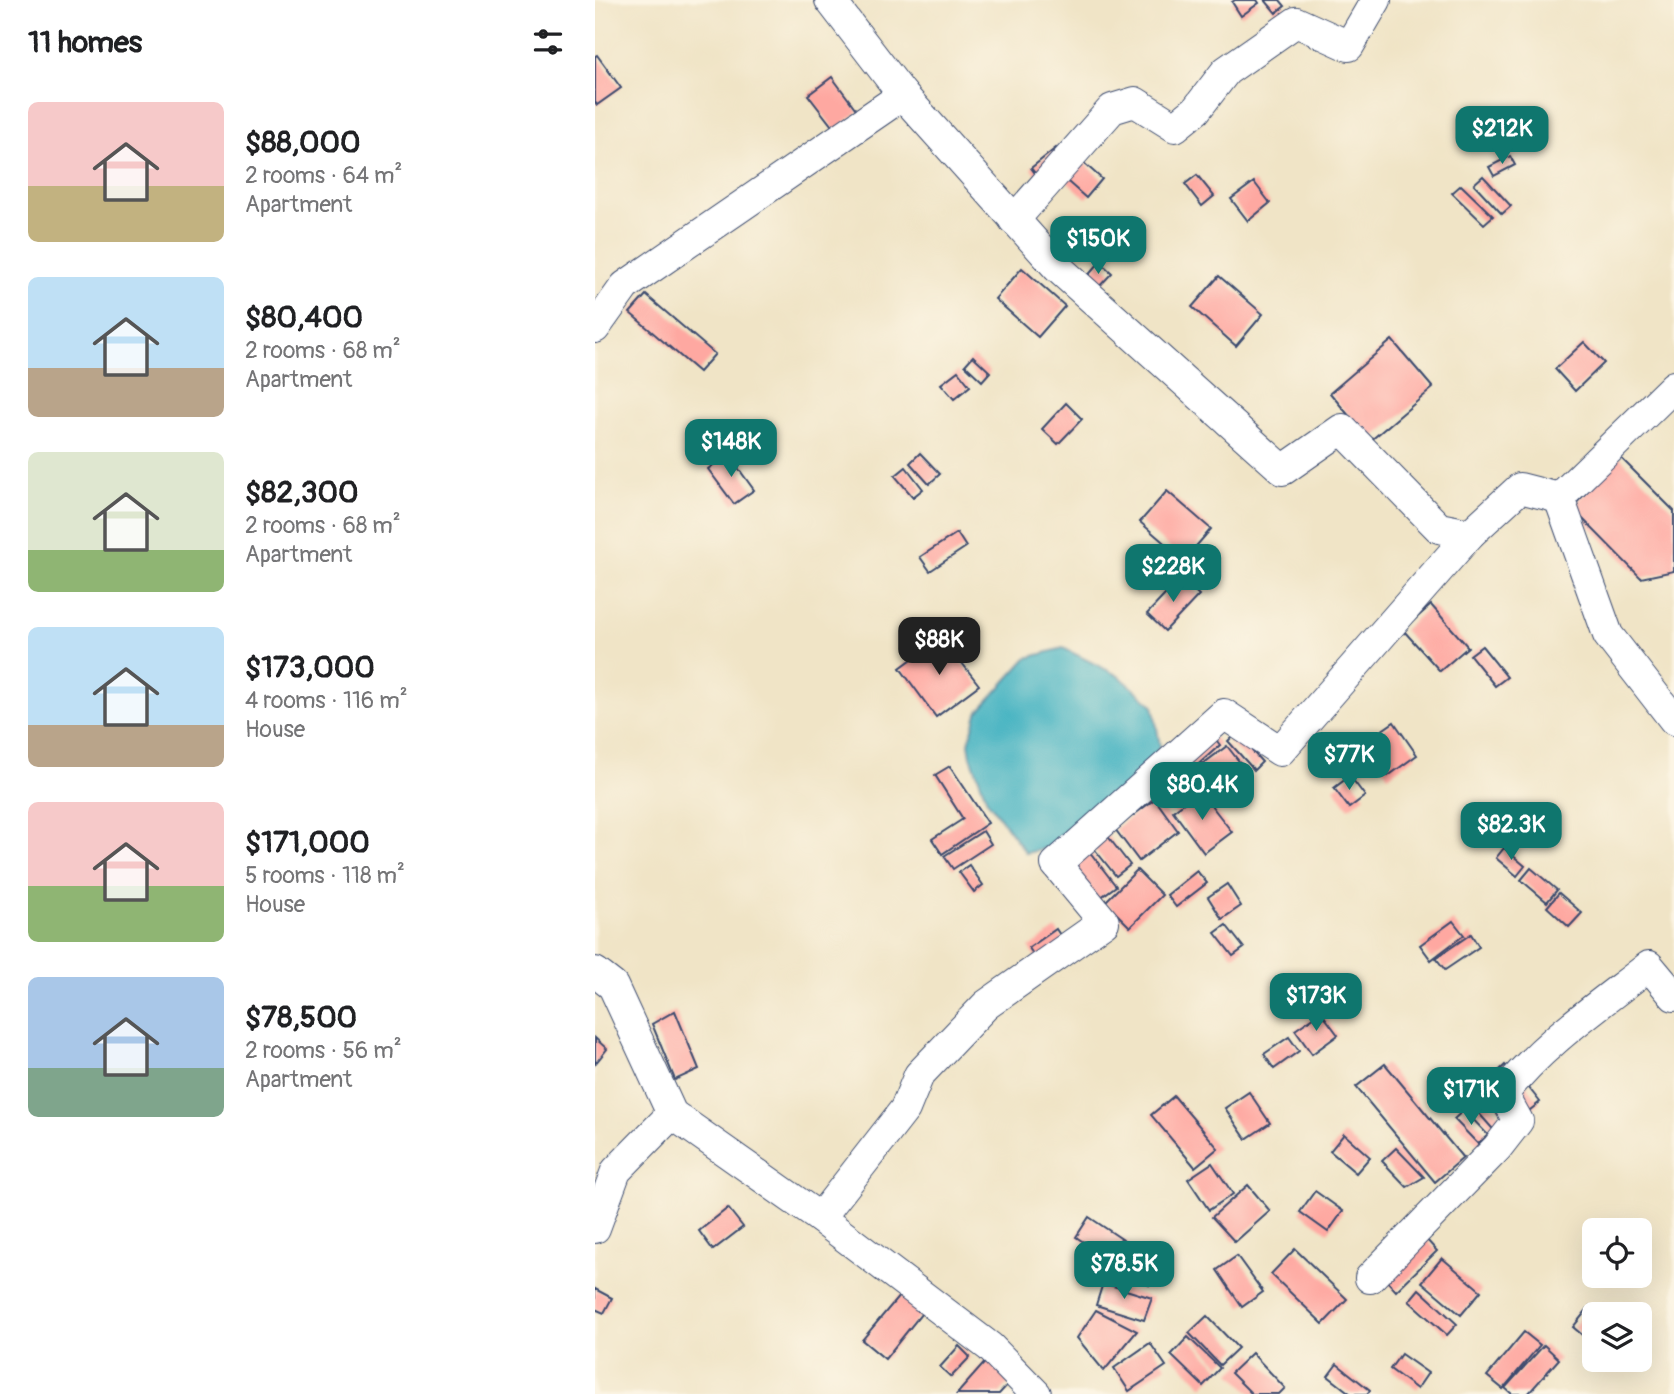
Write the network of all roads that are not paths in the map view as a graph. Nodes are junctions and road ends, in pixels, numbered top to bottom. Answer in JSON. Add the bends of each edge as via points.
{"nodes":[{"id":1,"x":830,"y":0,"type":"edge"},
{"id":2,"x":1376,"y":0,"type":"edge"},
{"id":3,"x":903,"y":95,"type":"junction"},
{"id":4,"x":1014,"y":220,"type":"junction"},
{"id":5,"x":595,"y":328,"type":"edge"},
{"id":6,"x":1674,"y":386,"type":"edge"},
{"id":7,"x":1559,"y":498,"type":"junction"},
{"id":8,"x":1471,"y":534,"type":"junction"},
{"id":9,"x":1674,"y":720,"type":"edge"},
{"id":10,"x":595,"y":972,"type":"edge"},
{"id":11,"x":1674,"y":996,"type":"edge"},
{"id":12,"x":672,"y":1114,"type":"junction"},
{"id":13,"x":605,"y":1166,"type":"edge"},
{"id":14,"x":820,"y":1218,"type":"junction"},
{"id":15,"x":595,"y":1227,"type":"edge"},
{"id":16,"x":1370,"y":1278,"type":"dead end"},
{"id":17,"x":1036,"y":1394,"type":"edge"}],
"edges":[{"from":1,"to":3,"type":"street"},
{"from":2,"to":4,"type":"street","via":[[1349,47],[1296,22],[1226,71],[1196,110],[1175,127],[1135,102],[1112,109]]},
{"from":3,"to":4,"type":"street"},
{"from":3,"to":5,"type":"street","via":[[625,286]]},
{"from":4,"to":8,"type":"street","via":[[1057,267],[1283,470],[1342,429],[1439,528]]},
{"from":6,"to":7,"type":"street"},
{"from":7,"to":8,"type":"street","via":[[1520,488]]},
{"from":7,"to":9,"type":"street","via":[[1608,635]]},
{"from":8,"to":14,"type":"street","via":[[1280,751],[1224,714],[1056,864],[1104,922],[986,1004],[919,1075],[905,1109]]},
{"from":10,"to":12,"type":"street","via":[[613,986]]},
{"from":11,"to":16,"type":"street","via":[[1649,966],[1523,1068],[1503,1094],[1518,1121]]},
{"from":12,"to":13,"type":"street"},
{"from":12,"to":14,"type":"street"},
{"from":13,"to":15,"type":"street"},
{"from":14,"to":17,"type":"street","via":[[990,1347]]}]}
